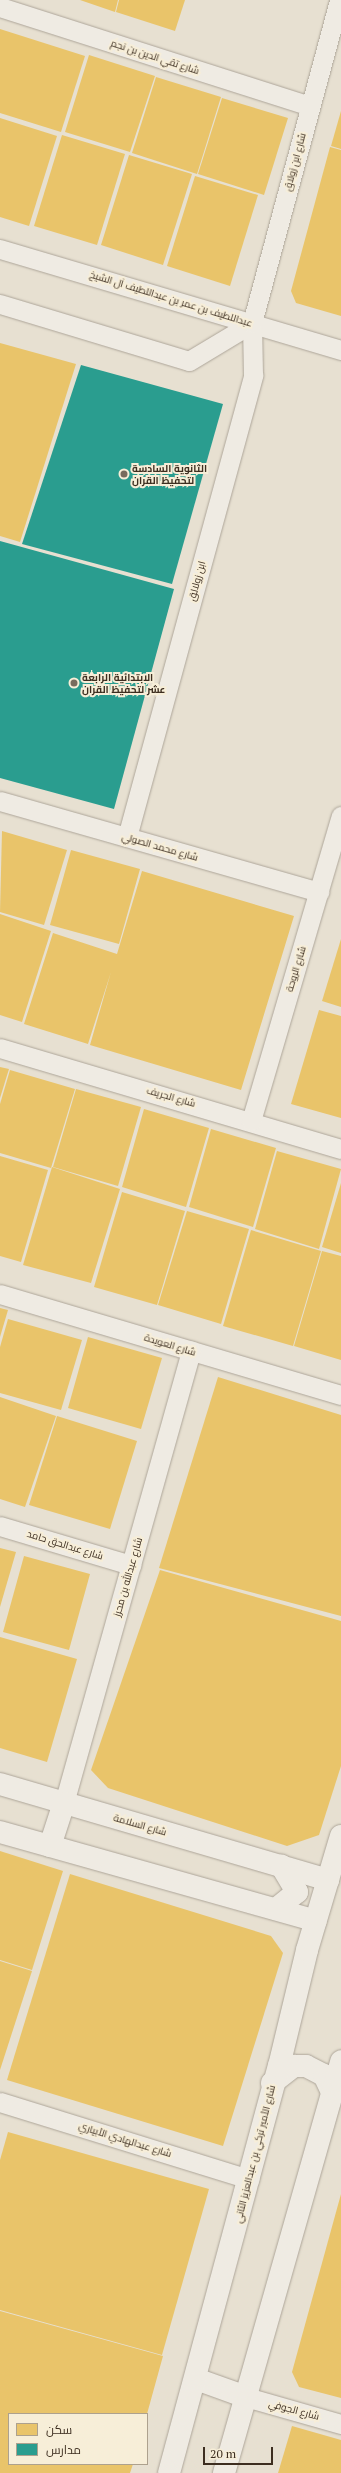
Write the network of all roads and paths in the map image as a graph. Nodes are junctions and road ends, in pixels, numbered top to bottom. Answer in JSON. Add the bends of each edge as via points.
{"nodes":[{"id":1,"x":339,"y":0,"type":"edge"},
{"id":2,"x":0,"y":7,"type":"edge"},
{"id":3,"x":310,"y":106,"type":"junction"},
{"id":4,"x":0,"y":249,"type":"edge"},
{"id":5,"x":0,"y":304,"type":"edge"},
{"id":6,"x":252,"y":323,"type":"junction"},
{"id":7,"x":341,"y":350,"type":"edge"},
{"id":8,"x":0,"y":801,"type":"edge"},
{"id":9,"x":341,"y":816,"type":"edge"},
{"id":10,"x":127,"y":838,"type":"junction"},
{"id":11,"x":319,"y":892,"type":"junction"},
{"id":12,"x":0,"y":1048,"type":"edge"},
{"id":13,"x":251,"y":1121,"type":"junction"},
{"id":14,"x":341,"y":1149,"type":"edge"},
{"id":15,"x":0,"y":1294,"type":"edge"},
{"id":16,"x":191,"y":1351,"type":"junction"},
{"id":17,"x":341,"y":1395,"type":"edge"},
{"id":18,"x":0,"y":1526,"type":"edge"},
{"id":19,"x":131,"y":1565,"type":"junction"},
{"id":20,"x":0,"y":1784,"type":"edge"},
{"id":21,"x":64,"y":1803,"type":"junction"},
{"id":22,"x":0,"y":1832,"type":"edge"},
{"id":23,"x":341,"y":1836,"type":"edge"},
{"id":24,"x":50,"y":1846,"type":"junction"},
{"id":25,"x":281,"y":1865,"type":"junction"},
{"id":26,"x":328,"y":1880,"type":"junction"},
{"id":27,"x":276,"y":1909,"type":"junction"},
{"id":28,"x":316,"y":1922,"type":"junction"},
{"id":29,"x":341,"y":2061,"type":"edge"},
{"id":30,"x":272,"y":2084,"type":"junction"},
{"id":31,"x":332,"y":2092,"type":"junction"},
{"id":32,"x":0,"y":2102,"type":"edge"},
{"id":33,"x":249,"y":2179,"type":"junction"},
{"id":34,"x":196,"y":2379,"type":"junction"},
{"id":35,"x":246,"y":2397,"type":"junction"},
{"id":36,"x":341,"y":2424,"type":"edge"},
{"id":37,"x":169,"y":2473,"type":"edge"},
{"id":38,"x":224,"y":2473,"type":"edge"}],
"edges":[{"from":1,"to":3,"type":"street","name":"شارع ابن زولاق"},
{"from":2,"to":3,"type":"street","name":"شارع تقي الدين بن نجم"},
{"from":3,"to":6,"type":"street","name":"شارع ابن زولاق"},
{"from":4,"to":6,"type":"street","name":"عبداللطيف بن عمر بن عبداللطيف آل الشيخ"},
{"from":5,"to":6,"type":"street","via":[[189,361]]},
{"from":6,"to":7,"type":"street","name":"عبداللطيف بن عمر بن عبداللطيف آل الشيخ"},
{"from":6,"to":10,"type":"street","name":"ابن زولالق","via":[[253,375]]},
{"from":8,"to":10,"type":"street","name":"شارع محمد الصولي"},
{"from":9,"to":11,"type":"street","name":"شارع الروحة"},
{"from":10,"to":11,"type":"street","name":"شارع محمد الصولي"},
{"from":11,"to":13,"type":"street","name":"شارع الروحة"},
{"from":12,"to":13,"type":"street","name":"شارع الجريف"},
{"from":13,"to":14,"type":"street","name":"شارع الجريف"},
{"from":15,"to":16,"type":"street","name":"شارع العويدة"},
{"from":16,"to":17,"type":"street","name":"شارع العويدة"},
{"from":16,"to":19,"type":"street","name":"شارع عبدالله بن محرز"},
{"from":18,"to":19,"type":"street","name":"شارع عبدالحق حامد"},
{"from":19,"to":21,"type":"street","name":"شارع عبدالله بن محرز"},
{"from":20,"to":21,"type":"street","name":"شارع السلامة"},
{"from":21,"to":24,"type":"street"},
{"from":21,"to":25,"type":"street","name":"شارع السلامة"},
{"from":22,"to":24,"type":"street"},
{"from":23,"to":26,"type":"street","name":"شارع الأمير تركي بن عبدالعزيز الثاني"},
{"from":24,"to":27,"type":"street"},
{"from":25,"to":26,"type":"street","name":"شارع السلامة"},
{"from":25,"to":27,"type":"street","via":[[297,1892]]},
{"from":26,"to":28,"type":"street","name":"شارع الأمير تركي بن عبدالعزيز الثاني"},
{"from":27,"to":28,"type":"street"},
{"from":28,"to":30,"type":"street","name":"شارع الأمير تركي بن عبدالعزيز الثاني"},
{"from":29,"to":31,"type":"street"},
{"from":30,"to":31,"type":"street","via":[[294,2066],[306,2066],[324,2075]]},
{"from":30,"to":33,"type":"street","name":"شارع الأمير تركي بن عبدالعزيز الثاني"},
{"from":31,"to":35,"type":"street"},
{"from":32,"to":33,"type":"street","name":"شارع عبدالهادي الأبياري"},
{"from":33,"to":34,"type":"street","name":"شارع الأمير تركي بن عبدالعزيز الثاني"},
{"from":34,"to":35,"type":"street"},
{"from":34,"to":37,"type":"street","name":"شارع الأمير تركي بن عبدالعزيز الثاني"},
{"from":35,"to":36,"type":"street","name":"شارع الجوفي"},
{"from":35,"to":38,"type":"street"}]}
